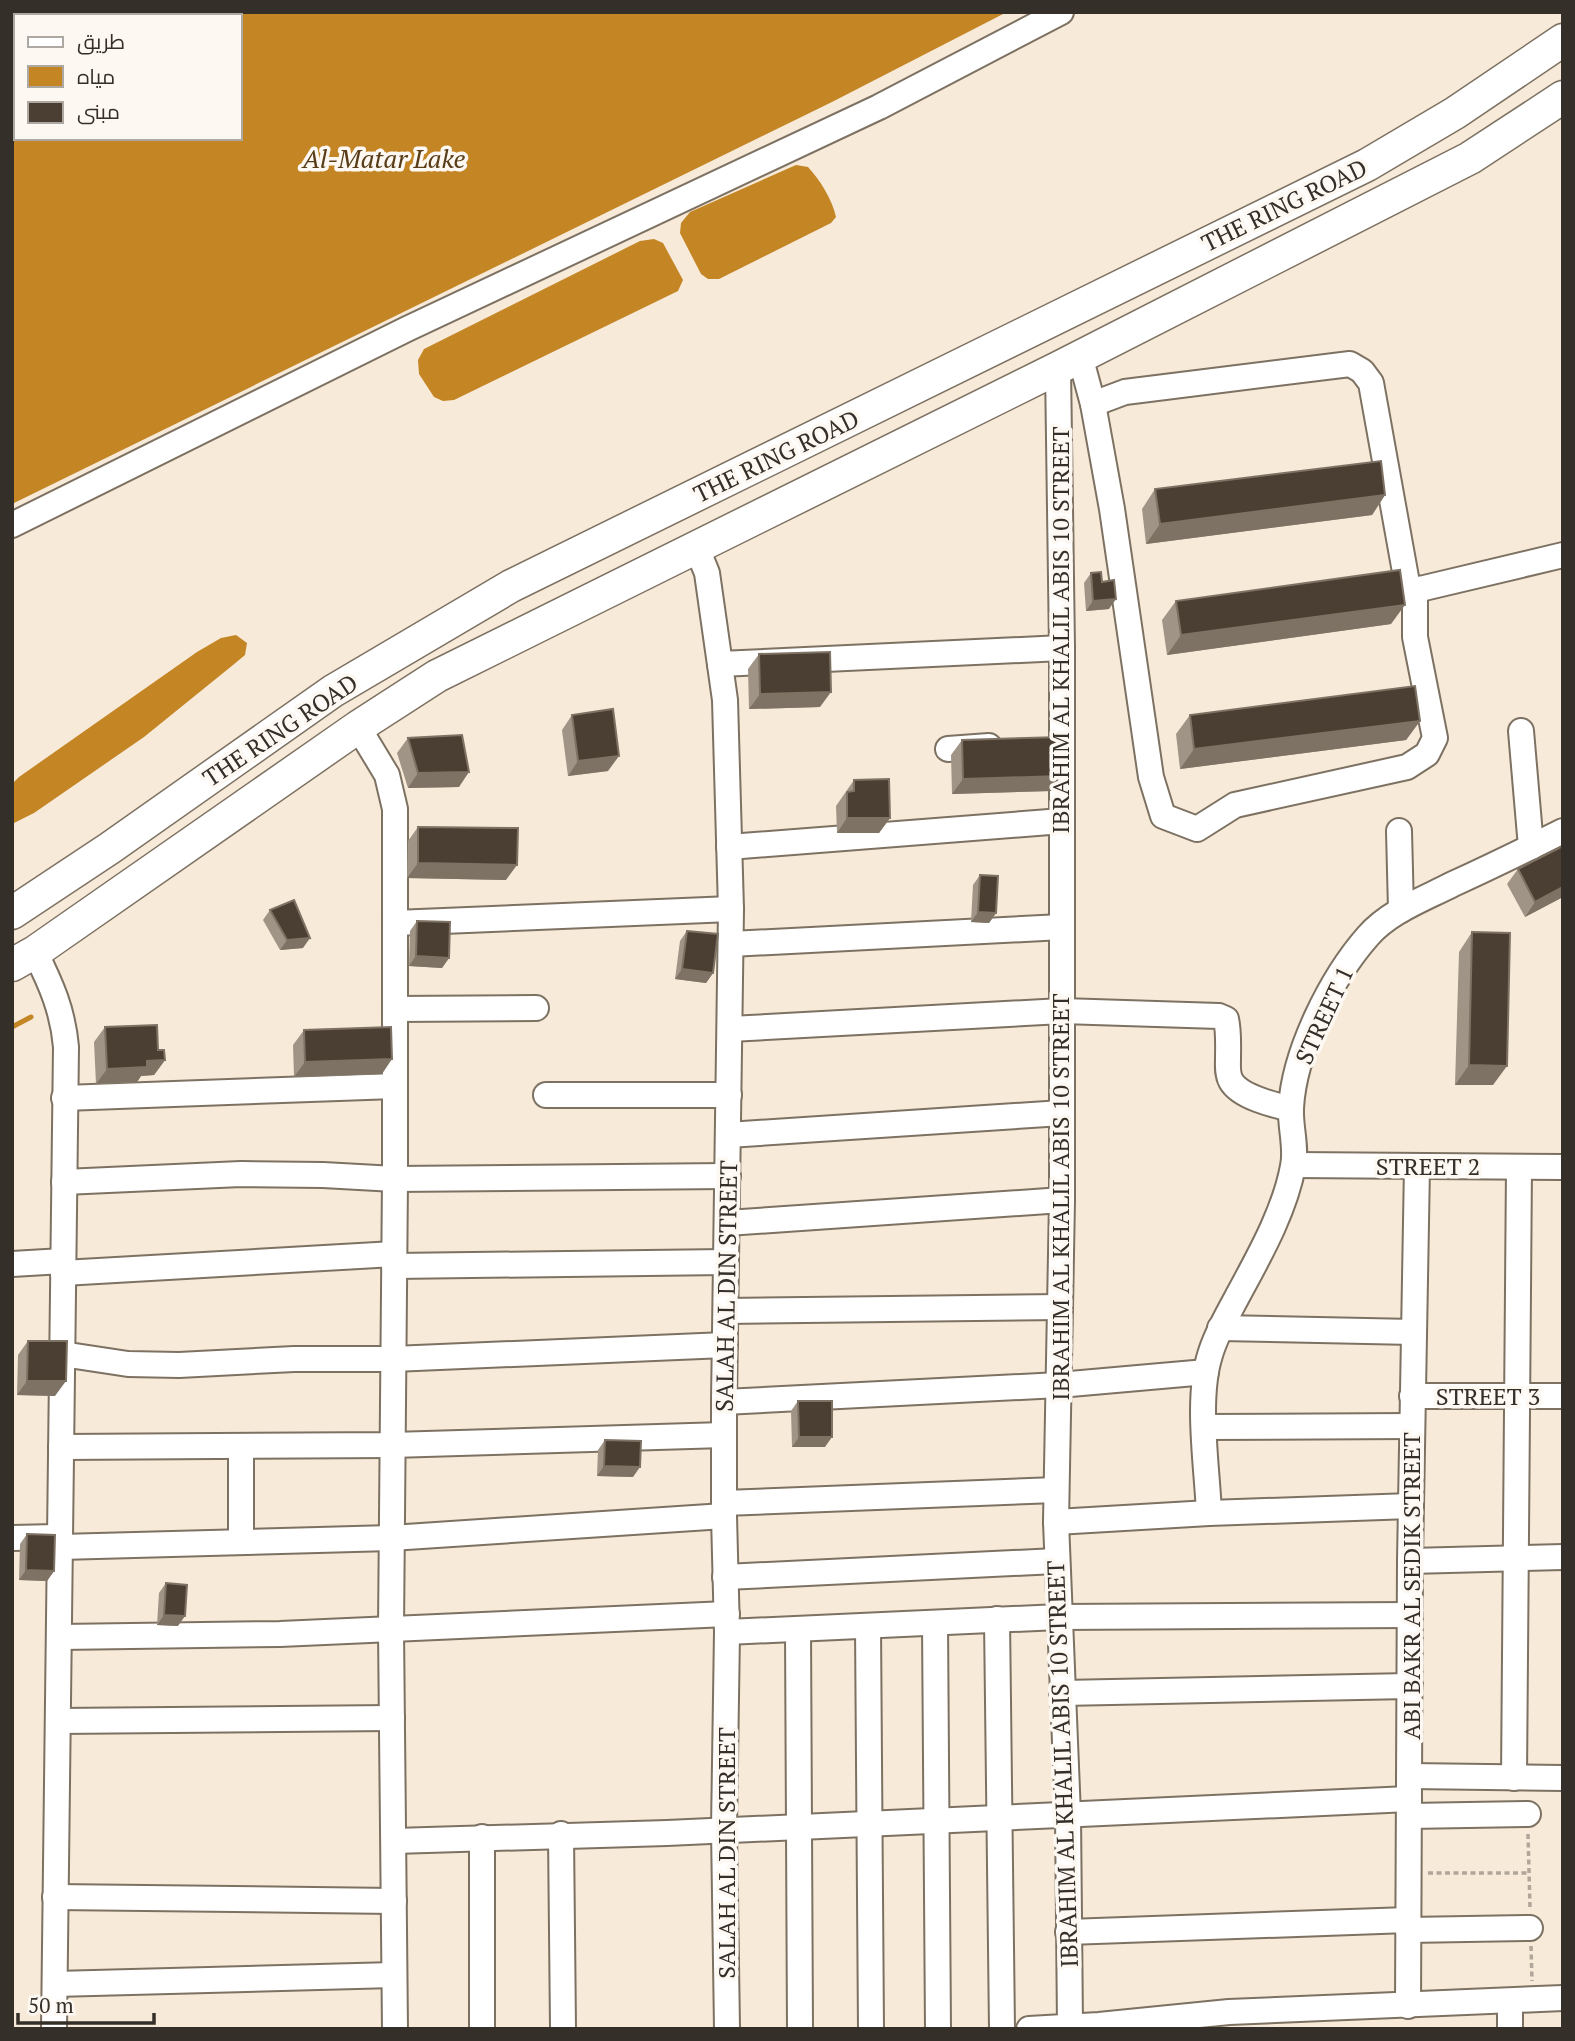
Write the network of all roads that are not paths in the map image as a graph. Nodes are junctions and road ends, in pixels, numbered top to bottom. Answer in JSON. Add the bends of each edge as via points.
{"nodes":[{"id":1,"x":1061,"y":12,"type":"edge"},
{"id":2,"x":1563,"y":40,"type":"edge"},
{"id":3,"x":1560,"y":101,"type":"edge"},
{"id":4,"x":1069,"y":362,"type":"junction"},
{"id":5,"x":1093,"y":404,"type":"junction"},
{"id":6,"x":12,"y":525,"type":"edge"},
{"id":7,"x":696,"y":546,"type":"junction"},
{"id":8,"x":1563,"y":555,"type":"edge"},
{"id":9,"x":1415,"y":590,"type":"junction"},
{"id":10,"x":1062,"y":648,"type":"junction"},
{"id":11,"x":720,"y":664,"type":"junction"},
{"id":12,"x":358,"y":727,"type":"junction"},
{"id":13,"x":1521,"y":731,"type":"dead end"},
{"id":14,"x":1062,"y":742,"type":"junction"},
{"id":15,"x":1037,"y":743,"type":"edge"},
{"id":16,"x":1011,"y":745,"type":"edge"},
{"id":17,"x":947,"y":749,"type":"dead end"},
{"id":18,"x":1062,"y":821,"type":"junction"},
{"id":19,"x":1399,"y":831,"type":"dead end"},
{"id":20,"x":1563,"y":831,"type":"edge"},
{"id":21,"x":729,"y":847,"type":"junction"},
{"id":22,"x":1531,"y":847,"type":"junction"},
{"id":23,"x":731,"y":909,"type":"junction"},
{"id":24,"x":1401,"y":910,"type":"junction"},
{"id":25,"x":12,"y":912,"type":"edge"},
{"id":26,"x":395,"y":923,"type":"junction"},
{"id":27,"x":1062,"y":927,"type":"junction"},
{"id":28,"x":731,"y":944,"type":"junction"},
{"id":29,"x":24,"y":959,"type":"edge"},
{"id":30,"x":536,"y":1008,"type":"dead end"},
{"id":31,"x":395,"y":1009,"type":"junction"},
{"id":32,"x":1062,"y":1011,"type":"junction"},
{"id":33,"x":730,"y":1029,"type":"junction"},
{"id":34,"x":395,"y":1086,"type":"junction"},
{"id":35,"x":546,"y":1095,"type":"dead end"},
{"id":36,"x":729,"y":1095,"type":"junction"},
{"id":37,"x":64,"y":1098,"type":"junction"},
{"id":38,"x":1291,"y":1109,"type":"junction"},
{"id":39,"x":1062,"y":1113,"type":"junction"},
{"id":40,"x":729,"y":1135,"type":"junction"},
{"id":41,"x":1294,"y":1165,"type":"junction"},
{"id":42,"x":1418,"y":1166,"type":"junction"},
{"id":43,"x":1519,"y":1167,"type":"junction"},
{"id":44,"x":1563,"y":1167,"type":"edge"},
{"id":45,"x":728,"y":1176,"type":"junction"},
{"id":46,"x":396,"y":1179,"type":"junction"},
{"id":47,"x":64,"y":1182,"type":"junction"},
{"id":48,"x":1062,"y":1200,"type":"junction"},
{"id":49,"x":727,"y":1223,"type":"junction"},
{"id":50,"x":394,"y":1260,"type":"junction"},
{"id":51,"x":726,"y":1262,"type":"junction"},
{"id":52,"x":12,"y":1264,"type":"edge"},
{"id":53,"x":63,"y":1267,"type":"junction"},
{"id":54,"x":1060,"y":1307,"type":"junction"},
{"id":55,"x":726,"y":1311,"type":"junction"},
{"id":56,"x":1220,"y":1328,"type":"junction"},
{"id":57,"x":1414,"y":1332,"type":"junction"},
{"id":58,"x":725,"y":1345,"type":"junction"},
{"id":59,"x":62,"y":1354,"type":"junction"},
{"id":60,"x":393,"y":1359,"type":"junction"},
{"id":61,"x":1206,"y":1371,"type":"junction"},
{"id":62,"x":1059,"y":1385,"type":"junction"},
{"id":63,"x":1412,"y":1396,"type":"junction"},
{"id":64,"x":1517,"y":1396,"type":"junction"},
{"id":65,"x":1563,"y":1396,"type":"edge"},
{"id":66,"x":724,"y":1402,"type":"junction"},
{"id":67,"x":1412,"y":1426,"type":"junction"},
{"id":68,"x":1205,"y":1427,"type":"junction"},
{"id":69,"x":724,"y":1435,"type":"junction"},
{"id":70,"x":392,"y":1445,"type":"junction"},
{"id":71,"x":241,"y":1446,"type":"junction"},
{"id":72,"x":61,"y":1447,"type":"junction"},
{"id":73,"x":1056,"y":1490,"type":"junction"},
{"id":74,"x":1411,"y":1506,"type":"junction"},
{"id":75,"x":724,"y":1509,"type":"junction"},
{"id":76,"x":1209,"y":1513,"type":"junction"},
{"id":77,"x":1056,"y":1522,"type":"junction"},
{"id":78,"x":12,"y":1538,"type":"edge"},
{"id":79,"x":391,"y":1538,"type":"junction"},
{"id":80,"x":241,"y":1541,"type":"junction"},
{"id":81,"x":60,"y":1542,"type":"junction"},
{"id":82,"x":1563,"y":1557,"type":"edge"},
{"id":83,"x":1516,"y":1559,"type":"junction"},
{"id":84,"x":1056,"y":1561,"type":"junction"},
{"id":85,"x":1410,"y":1561,"type":"junction"},
{"id":86,"x":725,"y":1577,"type":"junction"},
{"id":87,"x":1410,"y":1615,"type":"junction"},
{"id":88,"x":1059,"y":1617,"type":"junction"},
{"id":89,"x":997,"y":1619,"type":"junction"},
{"id":90,"x":727,"y":1623,"type":"junction"},
{"id":91,"x":935,"y":1623,"type":"junction"},
{"id":92,"x":868,"y":1626,"type":"junction"},
{"id":93,"x":391,"y":1629,"type":"junction"},
{"id":94,"x":798,"y":1629,"type":"junction"},
{"id":95,"x":60,"y":1637,"type":"junction"},
{"id":96,"x":1410,"y":1686,"type":"junction"},
{"id":97,"x":1062,"y":1693,"type":"junction"},
{"id":98,"x":392,"y":1718,"type":"junction"},
{"id":99,"x":58,"y":1721,"type":"junction"},
{"id":100,"x":1514,"y":1778,"type":"junction"},
{"id":101,"x":1563,"y":1779,"type":"edge"},
{"id":102,"x":1409,"y":1797,"type":"junction"},
{"id":103,"x":1528,"y":1814,"type":"road end"},
{"id":104,"x":1068,"y":1815,"type":"junction"},
{"id":105,"x":1000,"y":1819,"type":"junction"},
{"id":106,"x":937,"y":1821,"type":"junction"},
{"id":107,"x":871,"y":1824,"type":"junction"},
{"id":108,"x":800,"y":1826,"type":"junction"},
{"id":109,"x":724,"y":1829,"type":"junction"},
{"id":110,"x":561,"y":1834,"type":"junction"},
{"id":111,"x":482,"y":1838,"type":"junction"},
{"id":112,"x":394,"y":1841,"type":"junction"},
{"id":113,"x":55,"y":1897,"type":"junction"},
{"id":114,"x":394,"y":1901,"type":"junction"},
{"id":115,"x":1408,"y":1925,"type":"junction"},
{"id":116,"x":1530,"y":1928,"type":"road end"},
{"id":117,"x":1068,"y":1932,"type":"junction"},
{"id":118,"x":394,"y":1975,"type":"junction"},
{"id":119,"x":55,"y":1984,"type":"junction"},
{"id":120,"x":1563,"y":1998,"type":"edge"},
{"id":121,"x":1521,"y":2001,"type":"junction"},
{"id":122,"x":1413,"y":2013,"type":"edge"},
{"id":123,"x":1325,"y":2019,"type":"edge"},
{"id":124,"x":1229,"y":2020,"type":"edge"},
{"id":125,"x":1099,"y":2027,"type":"edge"},
{"id":126,"x":1051,"y":2028,"type":"edge"},
{"id":127,"x":54,"y":2029,"type":"edge"},
{"id":128,"x":395,"y":2029,"type":"edge"},
{"id":129,"x":482,"y":2029,"type":"edge"},
{"id":130,"x":563,"y":2029,"type":"edge"},
{"id":131,"x":727,"y":2029,"type":"edge"},
{"id":132,"x":800,"y":2029,"type":"edge"},
{"id":133,"x":871,"y":2029,"type":"edge"},
{"id":134,"x":938,"y":2029,"type":"edge"},
{"id":135,"x":1002,"y":2029,"type":"edge"},
{"id":136,"x":1510,"y":2029,"type":"edge"}],
"edges":[{"from":1,"to":6,"type":"street","via":[[880,107],[407,329]]},
{"from":2,"to":25,"type":"main road","name":"THE RING ROAD","via":[[1367,165],[511,586],[334,691]]},
{"from":3,"to":4,"type":"main road","name":"THE RING ROAD","via":[[1470,158]]},
{"from":4,"to":5,"type":"street"},
{"from":4,"to":7,"type":"main road","name":"THE RING ROAD"},
{"from":4,"to":10,"type":"street","name":"IBRAHIM AL KHALIL ABIS 10 STREET"},
{"from":5,"to":9,"type":"street","via":[[1125,392],[1300,369],[1350,364],[1362,370],[1371,383],[1407,583]]},
{"from":5,"to":9,"type":"street","via":[[1151,777],[1163,816],[1197,829],[1235,806],[1408,767],[1427,754],[1435,738],[1415,637]]},
{"from":7,"to":11,"type":"street","name":"SALAH AL DIN STREET","via":[[707,573]]},
{"from":7,"to":12,"type":"main road","name":"THE RING ROAD","via":[[437,676]]},
{"from":8,"to":9,"type":"street"},
{"from":10,"to":11,"type":"street"},
{"from":10,"to":14,"type":"street","name":"IBRAHIM AL KHALIL ABIS 10 STREET"},
{"from":11,"to":21,"type":"street","name":"SALAH AL DIN STREET"},
{"from":12,"to":26,"type":"street","via":[[387,775],[392,796]]},
{"from":12,"to":29,"type":"main road","name":"THE RING ROAD"},
{"from":13,"to":22,"type":"street"},
{"from":14,"to":15,"type":"street"},
{"from":14,"to":18,"type":"street","name":"IBRAHIM AL KHALIL ABIS 10 STREET"},
{"from":16,"to":17,"type":"street"},
{"from":18,"to":21,"type":"street"},
{"from":18,"to":27,"type":"street","name":"IBRAHIM AL KHALIL ABIS 10 STREET"},
{"from":19,"to":24,"type":"street"},
{"from":20,"to":22,"type":"street","name":"STREET 1"},
{"from":21,"to":23,"type":"street","name":"SALAH AL DIN STREET"},
{"from":22,"to":24,"type":"street","name":"STREET 1"},
{"from":23,"to":26,"type":"street"},
{"from":23,"to":28,"type":"street","name":"SALAH AL DIN STREET"},
{"from":24,"to":38,"type":"street","name":"STREET 1","via":[[1370,934],[1330,993],[1298,1067]]},
{"from":26,"to":31,"type":"street"},
{"from":27,"to":28,"type":"street"},
{"from":27,"to":32,"type":"street","name":"IBRAHIM AL KHALIL ABIS 10 STREET"},
{"from":28,"to":33,"type":"street","name":"SALAH AL DIN STREET"},
{"from":29,"to":37,"type":"street","via":[[54,990],[64,1027]]},
{"from":30,"to":31,"type":"street"},
{"from":31,"to":34,"type":"street"},
{"from":32,"to":33,"type":"street"},
{"from":32,"to":38,"type":"street","via":[[1219,1016],[1226,1019],[1228,1027],[1231,1082],[1261,1101]]},
{"from":32,"to":39,"type":"street","name":"IBRAHIM AL KHALIL ABIS 10 STREET"},
{"from":33,"to":36,"type":"street","name":"SALAH AL DIN STREET"},
{"from":34,"to":37,"type":"street"},
{"from":34,"to":46,"type":"street"},
{"from":35,"to":36,"type":"street"},
{"from":36,"to":40,"type":"street","name":"SALAH AL DIN STREET"},
{"from":37,"to":47,"type":"street"},
{"from":38,"to":41,"type":"street","name":"STREET 1"},
{"from":39,"to":40,"type":"street"},
{"from":39,"to":48,"type":"street","name":"IBRAHIM AL KHALIL ABIS 10 STREET"},
{"from":40,"to":45,"type":"street","name":"SALAH AL DIN STREET"},
{"from":41,"to":42,"type":"street","name":"STREET 2"},
{"from":41,"to":56,"type":"street","name":"STREET 1","via":[[1271,1231]]},
{"from":42,"to":43,"type":"street","name":"STREET 2"},
{"from":42,"to":57,"type":"street","name":"ABI BAKR AL SEDIK STREET"},
{"from":43,"to":44,"type":"street","name":"STREET 2"},
{"from":43,"to":64,"type":"street"},
{"from":45,"to":46,"type":"street"},
{"from":45,"to":49,"type":"street","name":"SALAH AL DIN STREET"},
{"from":46,"to":47,"type":"street","via":[[241,1174]]},
{"from":46,"to":50,"type":"street"},
{"from":47,"to":53,"type":"street"},
{"from":48,"to":49,"type":"street"},
{"from":48,"to":54,"type":"street","name":"IBRAHIM AL KHALIL ABIS 10 STREET"},
{"from":49,"to":51,"type":"street","name":"SALAH AL DIN STREET"},
{"from":50,"to":51,"type":"street"},
{"from":50,"to":53,"type":"street"},
{"from":50,"to":60,"type":"street"},
{"from":51,"to":55,"type":"street","name":"SALAH AL DIN STREET"},
{"from":52,"to":53,"type":"street"},
{"from":53,"to":59,"type":"street"},
{"from":54,"to":55,"type":"street"},
{"from":54,"to":62,"type":"street","name":"IBRAHIM AL KHALIL ABIS 10 STREET"},
{"from":55,"to":58,"type":"street","name":"SALAH AL DIN STREET"},
{"from":56,"to":57,"type":"street"},
{"from":56,"to":61,"type":"street","name":"STREET 1"},
{"from":57,"to":63,"type":"street","name":"ABI BAKR AL SEDIK STREET"},
{"from":58,"to":60,"type":"street"},
{"from":58,"to":66,"type":"street","name":"SALAH AL DIN STREET"},
{"from":59,"to":60,"type":"street","via":[[128,1364]]},
{"from":59,"to":72,"type":"street"},
{"from":60,"to":70,"type":"street"},
{"from":61,"to":62,"type":"street"},
{"from":61,"to":68,"type":"street","name":"STREET 1"},
{"from":62,"to":66,"type":"street"},
{"from":62,"to":73,"type":"street","name":"IBRAHIM AL KHALIL ABIS 10 STREET"},
{"from":63,"to":64,"type":"street","name":"STREET 3"},
{"from":63,"to":67,"type":"street","name":"ABI BAKR AL SEDIK STREET"},
{"from":64,"to":65,"type":"street","name":"STREET 3"},
{"from":64,"to":83,"type":"street"},
{"from":66,"to":69,"type":"street","name":"SALAH AL DIN STREET"},
{"from":67,"to":68,"type":"street"},
{"from":67,"to":74,"type":"street","name":"ABI BAKR AL SEDIK STREET"},
{"from":68,"to":76,"type":"street","name":"STREET 1"},
{"from":69,"to":70,"type":"street"},
{"from":69,"to":75,"type":"street","name":"SALAH AL DIN STREET"},
{"from":70,"to":71,"type":"street"},
{"from":70,"to":79,"type":"street"},
{"from":71,"to":72,"type":"street"},
{"from":71,"to":80,"type":"street"},
{"from":72,"to":81,"type":"street"},
{"from":73,"to":75,"type":"street"},
{"from":73,"to":77,"type":"street","name":"IBRAHIM AL KHALIL ABIS 10 STREET"},
{"from":74,"to":76,"type":"street"},
{"from":74,"to":85,"type":"street","name":"ABI BAKR AL SEDIK STREET"},
{"from":75,"to":79,"type":"street"},
{"from":75,"to":86,"type":"street","name":"SALAH AL DIN STREET"},
{"from":76,"to":77,"type":"street"},
{"from":77,"to":84,"type":"street","name":"IBRAHIM AL KHALIL ABIS 10 STREET"},
{"from":78,"to":81,"type":"street"},
{"from":79,"to":80,"type":"street"},
{"from":79,"to":93,"type":"street"},
{"from":80,"to":81,"type":"street"},
{"from":81,"to":95,"type":"street"},
{"from":82,"to":83,"type":"street"},
{"from":83,"to":85,"type":"street"},
{"from":83,"to":100,"type":"street"},
{"from":84,"to":86,"type":"street"},
{"from":84,"to":88,"type":"street","name":"IBRAHIM AL KHALIL ABIS 10 STREET"},
{"from":85,"to":87,"type":"street","name":"ABI BAKR AL SEDIK STREET"},
{"from":86,"to":90,"type":"street","name":"SALAH AL DIN STREET"},
{"from":87,"to":88,"type":"street"},
{"from":87,"to":96,"type":"street","name":"ABI BAKR AL SEDIK STREET"},
{"from":88,"to":89,"type":"street"},
{"from":88,"to":97,"type":"street","name":"IBRAHIM AL KHALIL ABIS 10 STREET"},
{"from":89,"to":91,"type":"street"},
{"from":89,"to":105,"type":"street"},
{"from":90,"to":93,"type":"street"},
{"from":90,"to":94,"type":"street"},
{"from":90,"to":109,"type":"street","name":"SALAH AL DIN STREET"},
{"from":91,"to":92,"type":"street"},
{"from":91,"to":106,"type":"street"},
{"from":92,"to":94,"type":"street"},
{"from":92,"to":107,"type":"street"},
{"from":93,"to":95,"type":"street"},
{"from":93,"to":98,"type":"street"},
{"from":94,"to":108,"type":"street"},
{"from":95,"to":99,"type":"street"},
{"from":96,"to":97,"type":"street"},
{"from":96,"to":102,"type":"street","name":"ABI BAKR AL SEDIK STREET"},
{"from":97,"to":104,"type":"street","name":"IBRAHIM AL KHALIL ABIS 10 STREET"},
{"from":98,"to":99,"type":"street"},
{"from":98,"to":112,"type":"street"},
{"from":99,"to":113,"type":"street"},
{"from":100,"to":101,"type":"street"},
{"from":100,"to":102,"type":"street"},
{"from":102,"to":103,"type":"street"},
{"from":102,"to":104,"type":"street"},
{"from":102,"to":115,"type":"street","name":"ABI BAKR AL SEDIK STREET"},
{"from":104,"to":105,"type":"street"},
{"from":104,"to":117,"type":"street","name":"IBRAHIM AL KHALIL ABIS 10 STREET"},
{"from":105,"to":106,"type":"street"},
{"from":105,"to":135,"type":"street"},
{"from":106,"to":107,"type":"street"},
{"from":106,"to":134,"type":"street"},
{"from":107,"to":108,"type":"street"},
{"from":107,"to":133,"type":"street"},
{"from":108,"to":109,"type":"street"},
{"from":108,"to":132,"type":"street"},
{"from":109,"to":110,"type":"street"},
{"from":109,"to":131,"type":"street","name":"SALAH AL DIN STREET"},
{"from":110,"to":111,"type":"street"},
{"from":110,"to":130,"type":"street"},
{"from":111,"to":112,"type":"street"},
{"from":111,"to":129,"type":"street"},
{"from":112,"to":114,"type":"street"},
{"from":113,"to":114,"type":"street"},
{"from":113,"to":119,"type":"street"},
{"from":114,"to":118,"type":"street"},
{"from":115,"to":116,"type":"street"},
{"from":115,"to":117,"type":"street"},
{"from":115,"to":122,"type":"street","name":"ABI BAKR AL SEDIK STREET"},
{"from":117,"to":126,"type":"street","name":"IBRAHIM AL KHALIL ABIS 10 STREET"},
{"from":118,"to":119,"type":"street"},
{"from":118,"to":128,"type":"street"},
{"from":119,"to":127,"type":"street"},
{"from":120,"to":121,"type":"street"},
{"from":121,"to":122,"type":"street"},
{"from":121,"to":136,"type":"street"},
{"from":122,"to":123,"type":"street"},
{"from":123,"to":124,"type":"street"},
{"from":124,"to":125,"type":"street"},
{"from":125,"to":126,"type":"street"}]}
